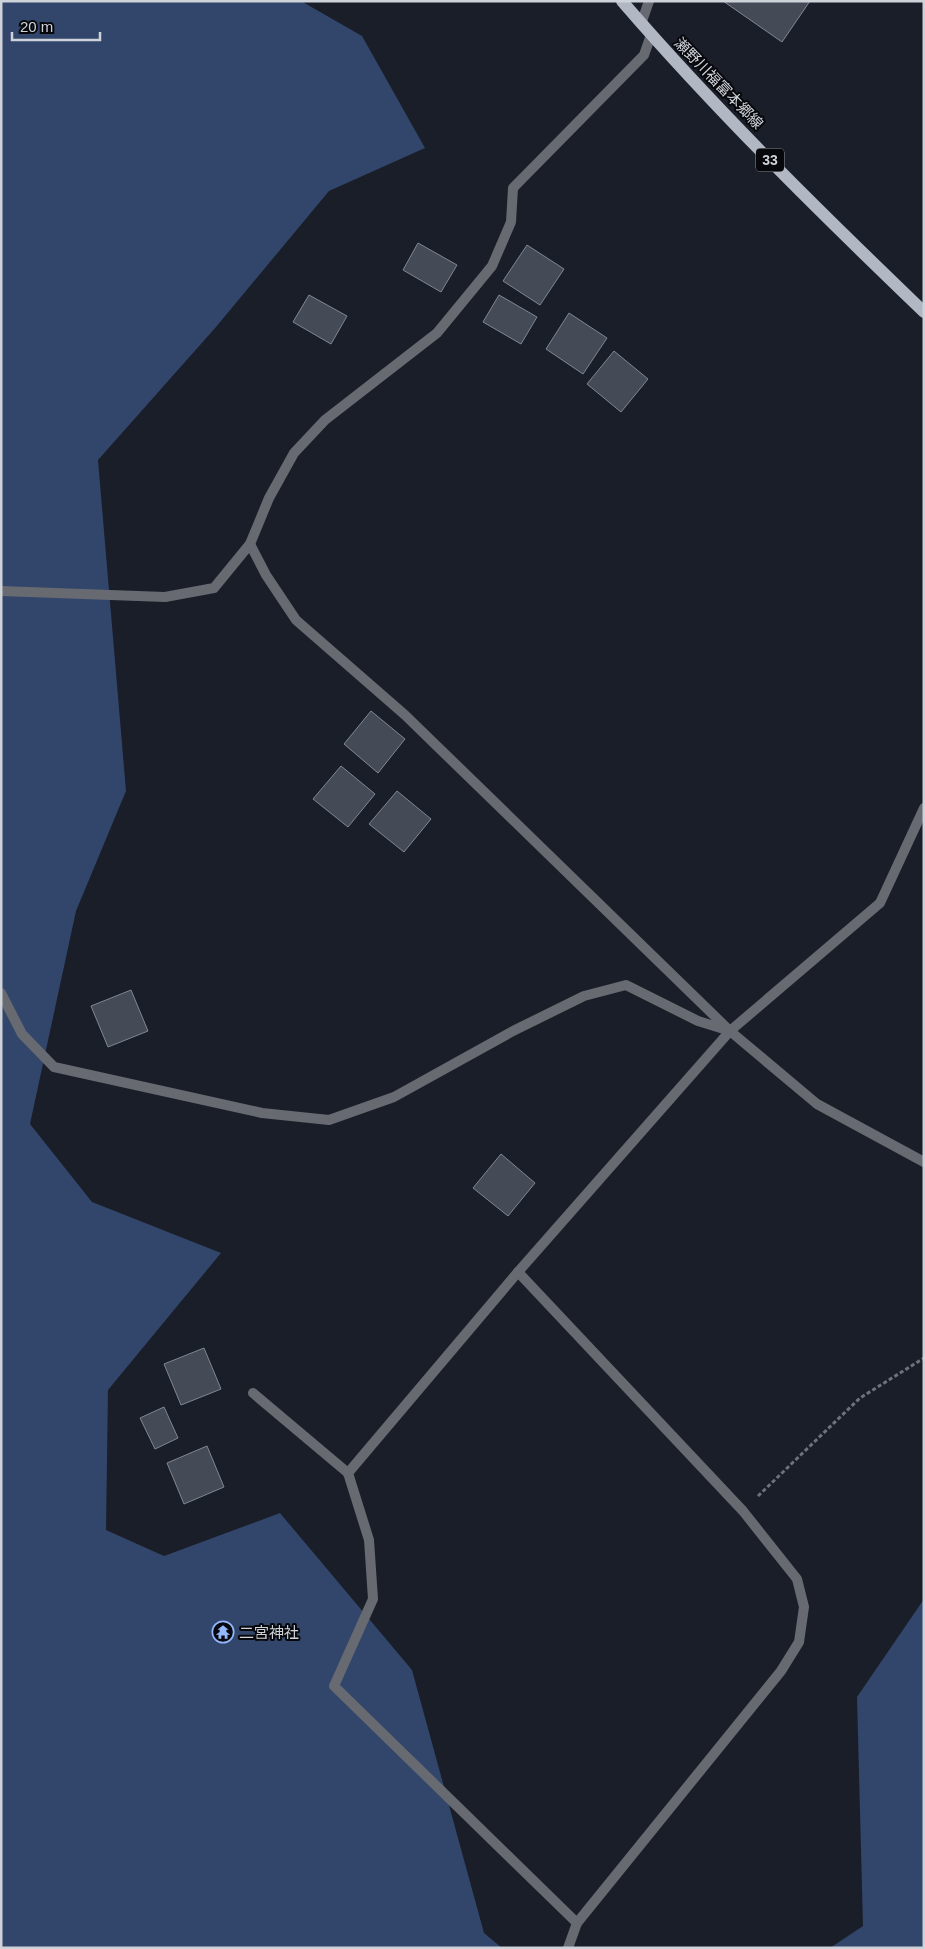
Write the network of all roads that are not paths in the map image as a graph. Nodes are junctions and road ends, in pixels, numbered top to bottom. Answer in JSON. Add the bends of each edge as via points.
{"nodes":[{"id":1,"x":622,"y":1,"type":"edge"},
{"id":2,"x":649,"y":1,"type":"edge"},
{"id":3,"x":641,"y":24,"type":"junction"},
{"id":4,"x":650,"y":35,"type":"junction"},
{"id":5,"x":924,"y":312,"type":"edge"},
{"id":6,"x":250,"y":544,"type":"junction"},
{"id":7,"x":1,"y":591,"type":"edge"},
{"id":8,"x":924,"y":808,"type":"edge"},
{"id":9,"x":1,"y":993,"type":"edge"},
{"id":10,"x":730,"y":1031,"type":"junction"},
{"id":11,"x":924,"y":1162,"type":"edge"},
{"id":12,"x":518,"y":1272,"type":"junction"},
{"id":13,"x":253,"y":1393,"type":"dead end"},
{"id":14,"x":348,"y":1473,"type":"junction"},
{"id":15,"x":577,"y":1923,"type":"junction"},
{"id":16,"x":568,"y":1948,"type":"edge"}],
"edges":[{"from":1,"to":3,"type":"main road","name":"瀬野川福富本郷線","number":"33"},
{"from":2,"to":3,"type":"street"},
{"from":3,"to":4,"type":"main road","name":"瀬野川福富本郷線","number":"33"},
{"from":4,"to":5,"type":"main road","name":"瀬野川福富本郷線","number":"33","via":[[830,222]]},
{"from":4,"to":6,"type":"street","via":[[644,55],[513,188],[510,222],[492,266],[437,333],[325,420],[294,453],[269,498]]},
{"from":6,"to":7,"type":"street","via":[[214,588],[165,597]]},
{"from":6,"to":10,"type":"street","via":[[296,620],[405,715]]},
{"from":8,"to":10,"type":"street","via":[[880,902]]},
{"from":9,"to":10,"type":"street","via":[[22,1034],[54,1067],[262,1113],[329,1120],[394,1097],[584,996],[626,985],[698,1021]]},
{"from":10,"to":11,"type":"street","via":[[818,1104]]},
{"from":10,"to":12,"type":"street"},
{"from":12,"to":14,"type":"street"},
{"from":12,"to":15,"type":"street","via":[[743,1510],[798,1579],[804,1607],[799,1642],[780,1670]]},
{"from":13,"to":14,"type":"street"},
{"from":14,"to":15,"type":"street","via":[[369,1540],[372,1599],[334,1686]]},
{"from":15,"to":16,"type":"street"}]}
